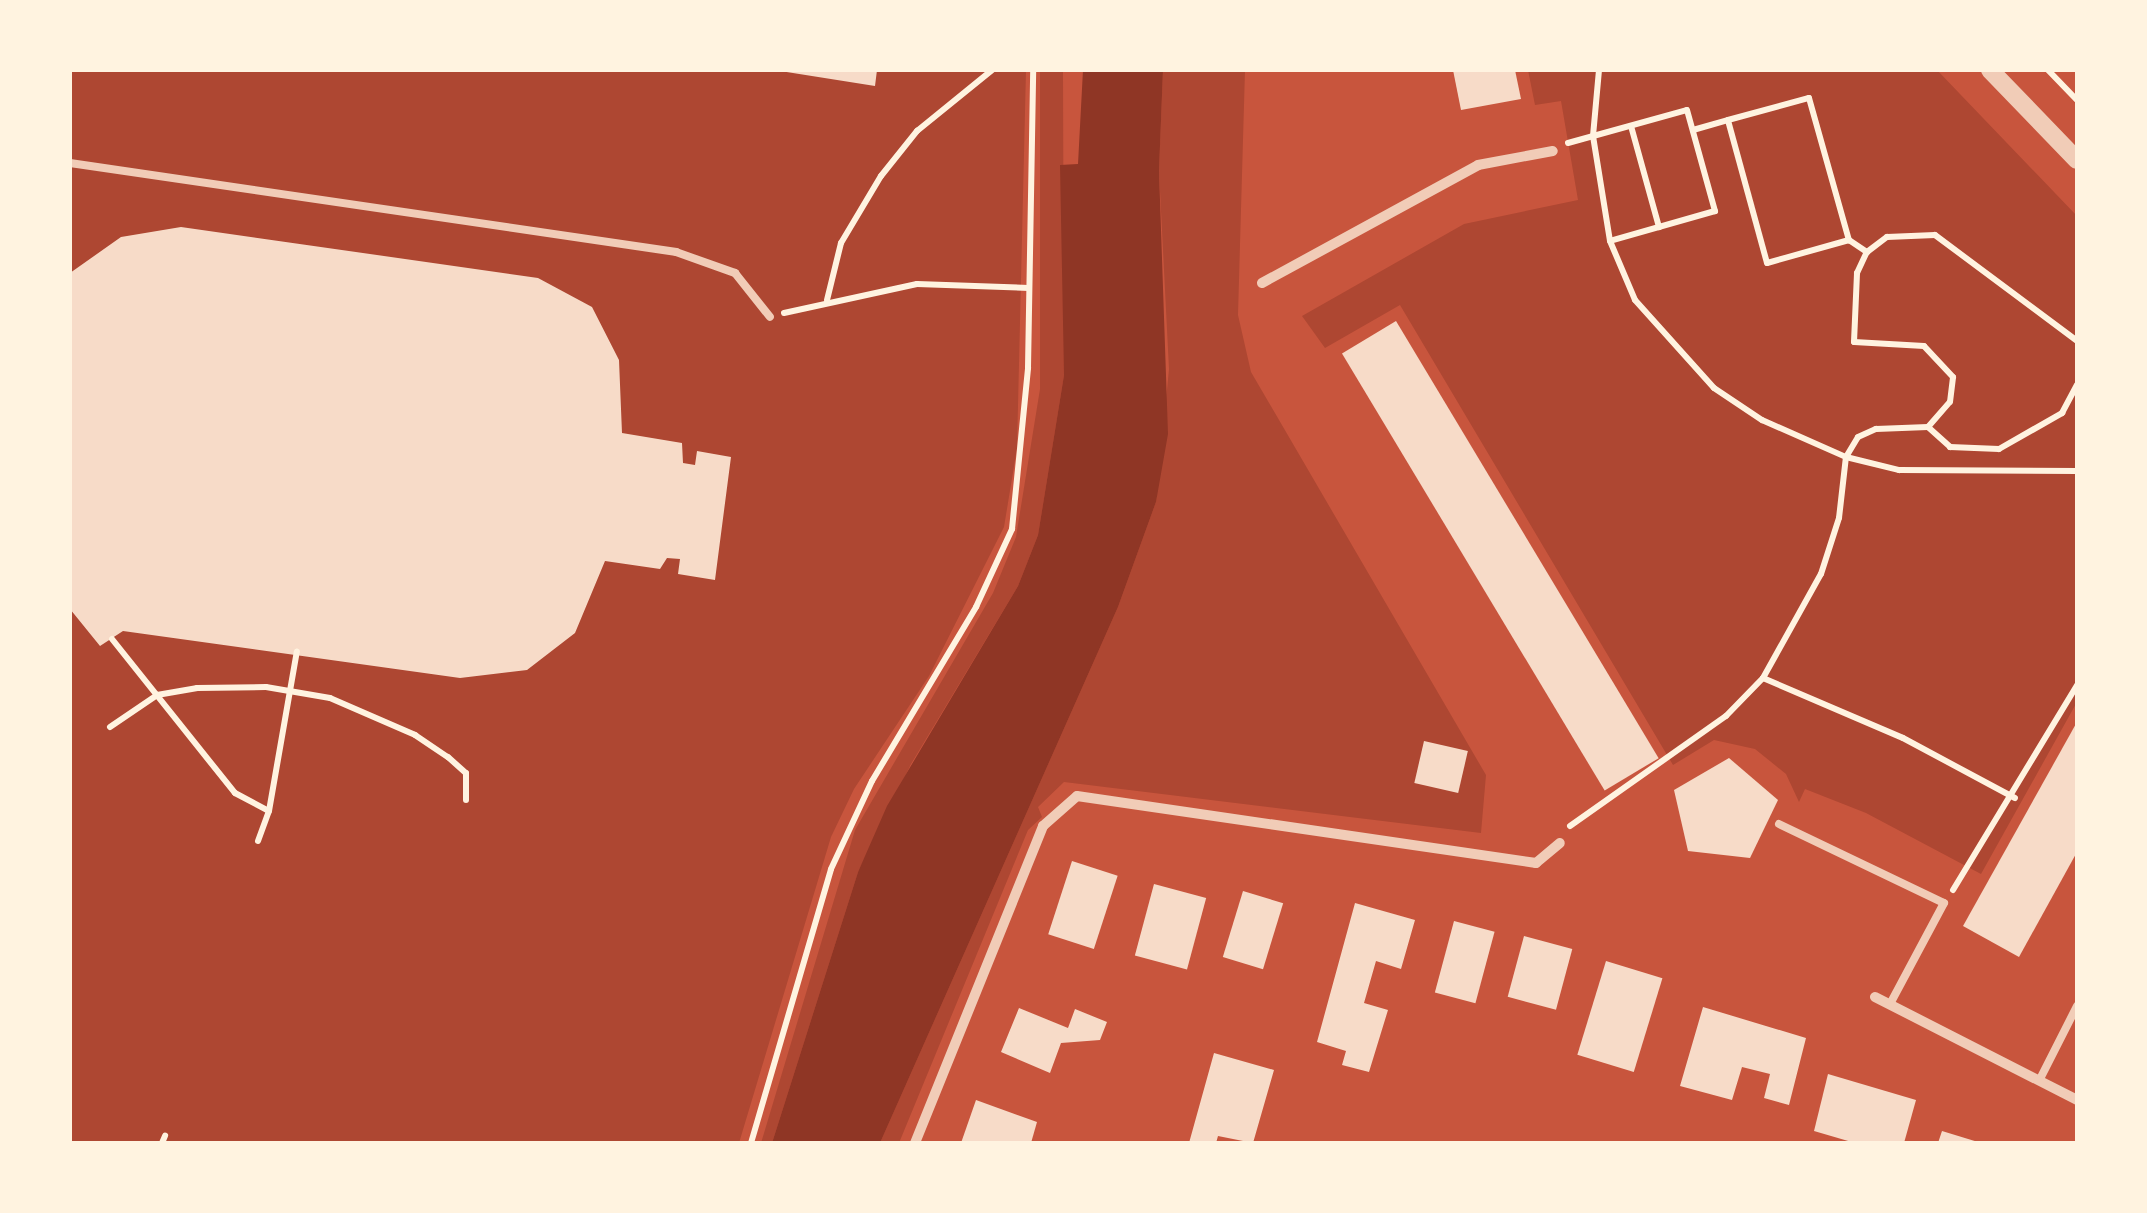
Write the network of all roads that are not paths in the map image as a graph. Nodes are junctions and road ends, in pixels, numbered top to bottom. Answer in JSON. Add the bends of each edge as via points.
{"nodes":[{"id":1,"x":1990,"y":70,"type":"edge"},
{"id":2,"x":1553,"y":151,"type":"dead end"},
{"id":3,"x":2077,"y":160,"type":"edge"},
{"id":4,"x":70,"y":163,"type":"edge"},
{"id":5,"x":1262,"y":283,"type":"dead end"},
{"id":6,"x":770,"y":318,"type":"road end"},
{"id":7,"x":1779,"y":824,"type":"dead end"},
{"id":8,"x":1560,"y":844,"type":"road end"},
{"id":9,"x":1875,"y":996,"type":"dead end"},
{"id":10,"x":1890,"y":1004,"type":"junction"},
{"id":11,"x":2077,"y":1006,"type":"edge"},
{"id":12,"x":2040,"y":1079,"type":"junction"},
{"id":13,"x":2077,"y":1100,"type":"edge"},
{"id":14,"x":915,"y":1143,"type":"edge"}],
"edges":[{"from":1,"to":3,"type":"street"},
{"from":2,"to":5,"type":"street","via":[[1478,165]]},
{"from":4,"to":6,"type":"lane","via":[[676,252],[736,273]]},
{"from":7,"to":10,"type":"lane","via":[[1944,904]]},
{"from":8,"to":14,"type":"street","via":[[1536,863],[1077,796],[1043,826]]},
{"from":9,"to":10,"type":"street"},
{"from":10,"to":12,"type":"street"},
{"from":11,"to":12,"type":"lane"},
{"from":12,"to":13,"type":"street"}]}
